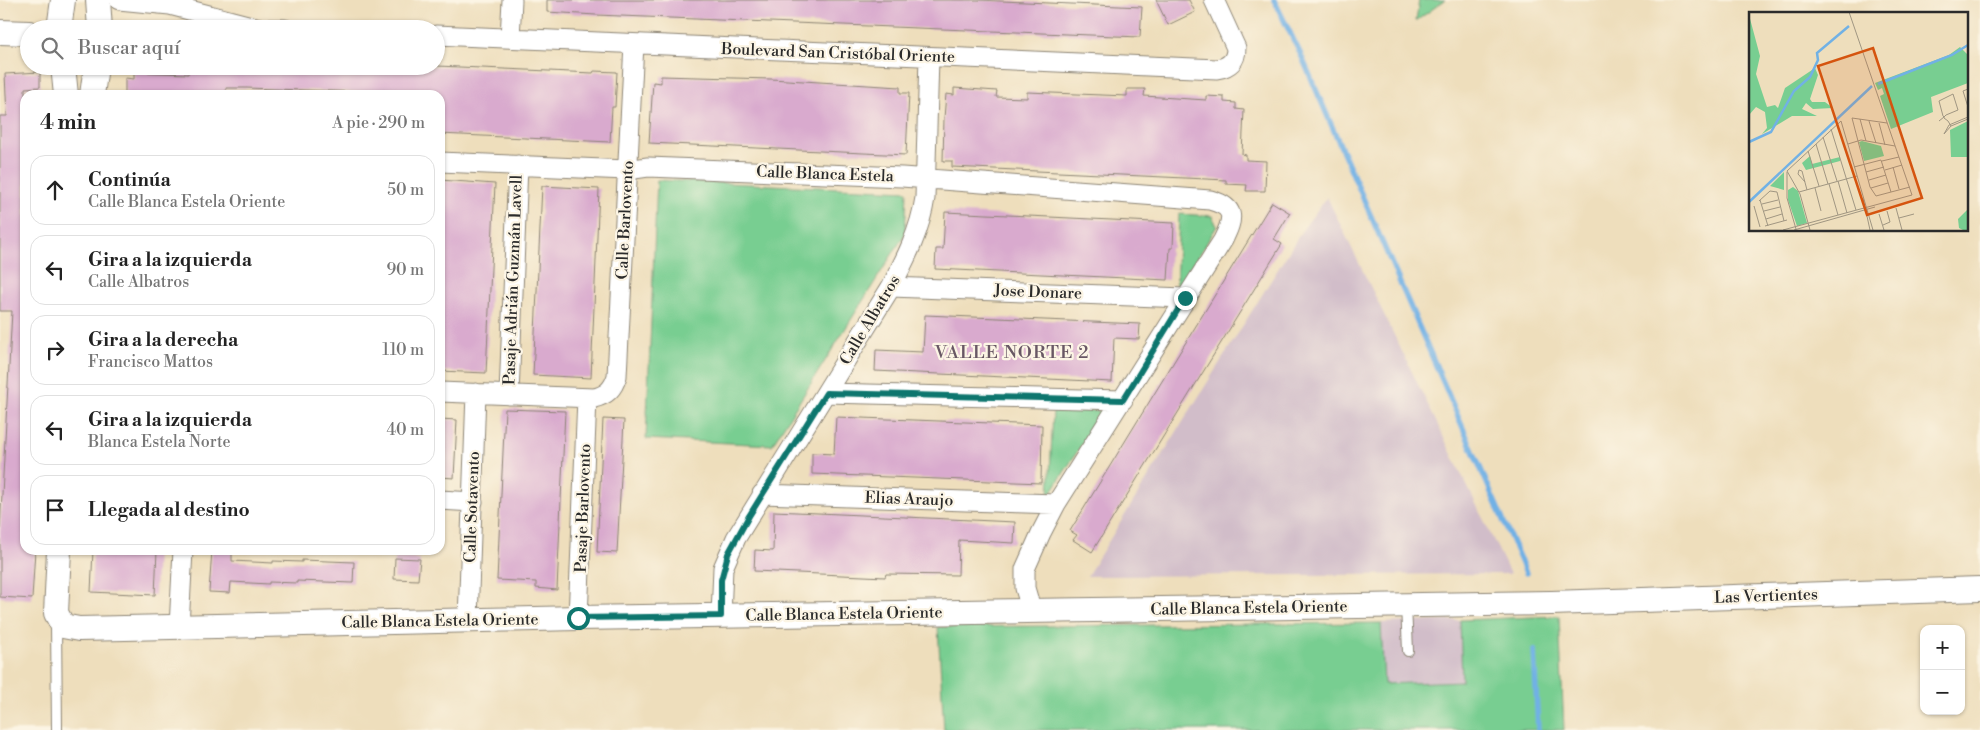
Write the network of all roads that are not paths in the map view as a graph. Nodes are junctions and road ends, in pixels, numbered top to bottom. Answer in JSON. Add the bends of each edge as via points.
{"nodes":[{"id":1,"x":62,"y":0,"type":"edge"},
{"id":2,"x":98,"y":0,"type":"edge"},
{"id":3,"x":119,"y":0,"type":"edge"},
{"id":4,"x":512,"y":0,"type":"edge"},
{"id":5,"x":1214,"y":0,"type":"edge"},
{"id":6,"x":60,"y":20,"type":"edge"},
{"id":7,"x":99,"y":20,"type":"edge"},
{"id":8,"x":224,"y":20,"type":"edge"},
{"id":9,"x":0,"y":32,"type":"edge"},
{"id":10,"x":20,"y":33,"type":"edge"},
{"id":11,"x":445,"y":35,"type":"edge"},
{"id":12,"x":510,"y":38,"type":"junction"},
{"id":13,"x":634,"y":44,"type":"junction"},
{"id":14,"x":929,"y":57,"type":"junction"},
{"id":15,"x":64,"y":75,"type":"edge"},
{"id":16,"x":95,"y":75,"type":"edge"},
{"id":17,"x":65,"y":90,"type":"edge"},
{"id":18,"x":93,"y":90,"type":"edge"},
{"id":19,"x":445,"y":162,"type":"edge"},
{"id":20,"x":518,"y":165,"type":"junction"},
{"id":21,"x":627,"y":170,"type":"junction"},
{"id":22,"x":926,"y":180,"type":"junction"},
{"id":23,"x":892,"y":287,"type":"junction"},
{"id":24,"x":1185,"y":298,"type":"junction"},
{"id":25,"x":445,"y":392,"type":"edge"},
{"id":26,"x":476,"y":393,"type":"junction"},
{"id":27,"x":826,"y":393,"type":"junction"},
{"id":28,"x":509,"y":395,"type":"junction"},
{"id":29,"x":587,"y":398,"type":"junction"},
{"id":30,"x":1123,"y":400,"type":"junction"},
{"id":31,"x":762,"y":494,"type":"junction"},
{"id":32,"x":445,"y":500,"type":"edge"},
{"id":33,"x":473,"y":502,"type":"junction"},
{"id":34,"x":1056,"y":504,"type":"junction"},
{"id":35,"x":59,"y":555,"type":"edge"},
{"id":36,"x":183,"y":555,"type":"edge"},
{"id":37,"x":1980,"y":589,"type":"edge"},
{"id":38,"x":1551,"y":603,"type":"joint"},
{"id":39,"x":1406,"y":605,"type":"junction"},
{"id":40,"x":1032,"y":612,"type":"junction"},
{"id":41,"x":56,"y":613,"type":"junction"},
{"id":42,"x":721,"y":616,"type":"junction"},
{"id":43,"x":578,"y":618,"type":"junction"},
{"id":44,"x":468,"y":620,"type":"junction"},
{"id":45,"x":179,"y":627,"type":"junction"},
{"id":46,"x":1408,"y":651,"type":"dead end"},
{"id":47,"x":57,"y":730,"type":"edge"}],
"edges":[{"from":1,"to":6,"type":"street"},
{"from":2,"to":7,"type":"street"},
{"from":3,"to":8,"type":"street","via":[[170,5]]},
{"from":4,"to":12,"type":"street"},
{"from":5,"to":14,"type":"street","name":"Boulevard San Cristóbal Oriente","via":[[1234,44],[1235,57],[1225,68]]},
{"from":9,"to":10,"type":"street"},
{"from":11,"to":12,"type":"street","name":"Boulevard San Cristóbal Oriente"},
{"from":12,"to":13,"type":"street","name":"Boulevard San Cristóbal Oriente"},
{"from":13,"to":14,"type":"street","name":"Boulevard San Cristóbal Oriente"},
{"from":13,"to":21,"type":"street","name":"Calle Barlovento"},
{"from":14,"to":22,"type":"street","name":"Calle Albatros"},
{"from":15,"to":17,"type":"street"},
{"from":16,"to":18,"type":"street"},
{"from":19,"to":20,"type":"street","name":"Calle Blanca Estela"},
{"from":20,"to":21,"type":"street","name":"Calle Blanca Estela"},
{"from":20,"to":28,"type":"street","name":"Pasaje Adrián Guzmán Lavell"},
{"from":21,"to":22,"type":"street","name":"Calle Blanca Estela","via":[[648,167]]},
{"from":21,"to":29,"type":"street","name":"Calle Barlovento","via":[[617,376],[607,393]]},
{"from":22,"to":23,"type":"street","name":"Calle Albatros","via":[[922,220]]},
{"from":22,"to":24,"type":"street","name":"Calle Blanca Estela","via":[[1210,200],[1227,207],[1231,221],[1223,240]]},
{"from":23,"to":24,"type":"street","name":"Jose Donare"},
{"from":23,"to":27,"type":"street","name":"Calle Albatros"},
{"from":24,"to":30,"type":"street"},
{"from":25,"to":26,"type":"street"},
{"from":26,"to":28,"type":"street"},
{"from":26,"to":33,"type":"street","name":"Calle Sotavento"},
{"from":27,"to":30,"type":"street"},
{"from":27,"to":31,"type":"street","name":"Calle Albatros"},
{"from":28,"to":29,"type":"street"},
{"from":29,"to":43,"type":"street","name":"Pasaje Barlovento"},
{"from":30,"to":34,"type":"street"},
{"from":31,"to":34,"type":"street","name":"Elias Araujo"},
{"from":31,"to":42,"type":"street","name":"Calle Albatros","via":[[723,568]]},
{"from":32,"to":33,"type":"street"},
{"from":33,"to":44,"type":"street","name":"Calle Sotavento"},
{"from":34,"to":40,"type":"street","via":[[1025,569],[1025,588]]},
{"from":35,"to":41,"type":"street"},
{"from":36,"to":45,"type":"street"},
{"from":37,"to":38,"type":"street","name":"Las Vertientes"},
{"from":38,"to":39,"type":"street","name":"Calle Blanca Estela Oriente"},
{"from":39,"to":40,"type":"street","name":"Calle Blanca Estela Oriente"},
{"from":39,"to":46,"type":"lane"},
{"from":40,"to":42,"type":"street","name":"Calle Blanca Estela Oriente"},
{"from":41,"to":45,"type":"street","name":"Calle Blanca Estela Oriente","via":[[63,626],[69,629]]},
{"from":41,"to":47,"type":"lane"},
{"from":42,"to":43,"type":"street","name":"Calle Blanca Estela Oriente"},
{"from":43,"to":44,"type":"street","name":"Calle Blanca Estela Oriente"},
{"from":44,"to":45,"type":"street","name":"Calle Blanca Estela Oriente"}]}
